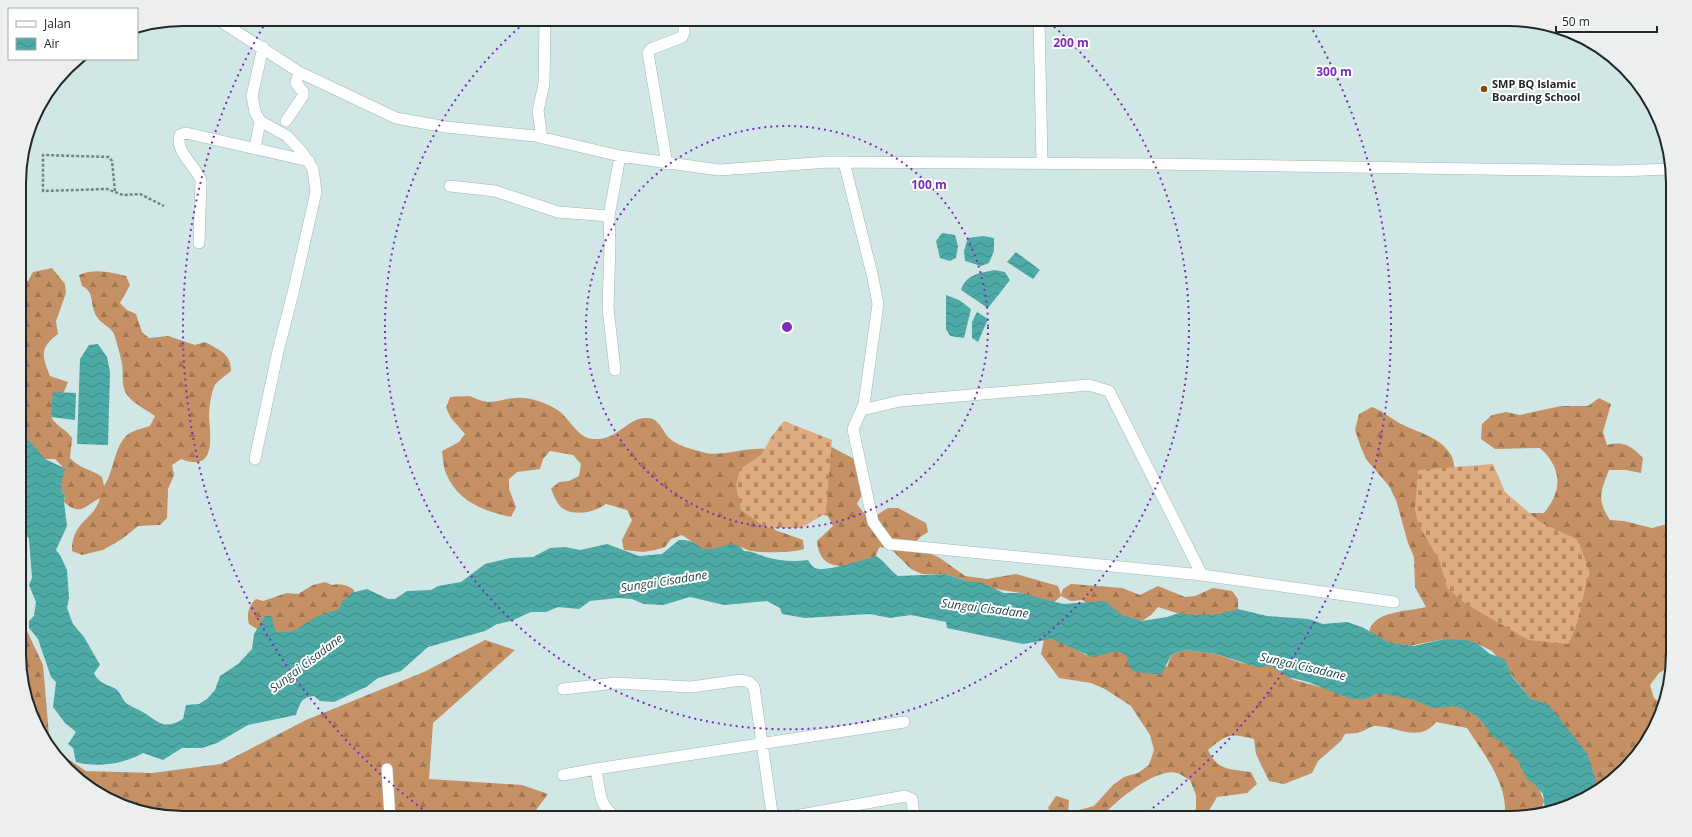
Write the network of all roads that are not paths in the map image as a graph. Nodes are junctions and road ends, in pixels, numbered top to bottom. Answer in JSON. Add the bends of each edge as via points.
{"nodes":[{"id":1,"x":228,"y":26,"type":"edge"},
{"id":2,"x":545,"y":26,"type":"edge"},
{"id":3,"x":684,"y":26,"type":"edge"},
{"id":4,"x":1039,"y":26,"type":"edge"},
{"id":5,"x":263,"y":47,"type":"junction"},
{"id":6,"x":299,"y":72,"type":"junction"},
{"id":7,"x":260,"y":121,"type":"junction"},
{"id":8,"x":286,"y":121,"type":"dead end"},
{"id":9,"x":542,"y":138,"type":"junction"},
{"id":10,"x":255,"y":149,"type":"junction"},
{"id":11,"x":620,"y":156,"type":"junction"},
{"id":12,"x":309,"y":161,"type":"junction"},
{"id":13,"x":844,"y":162,"type":"junction"},
{"id":14,"x":1042,"y":163,"type":"junction"},
{"id":15,"x":667,"y":164,"type":"junction"},
{"id":16,"x":1666,"y":169,"type":"edge"},
{"id":17,"x":450,"y":186,"type":"dead end"},
{"id":18,"x":609,"y":216,"type":"junction"},
{"id":19,"x":199,"y":243,"type":"dead end"},
{"id":20,"x":614,"y":370,"type":"dead end"},
{"id":21,"x":864,"y":404,"type":"junction"},
{"id":22,"x":255,"y":459,"type":"dead end"},
{"id":23,"x":1202,"y":575,"type":"junction"},
{"id":24,"x":1394,"y":602,"type":"dead end"},
{"id":25,"x":563,"y":689,"type":"dead end"},
{"id":26,"x":904,"y":722,"type":"dead end"},
{"id":27,"x":763,"y":744,"type":"junction"},
{"id":28,"x":387,"y":769,"type":"dead end"},
{"id":29,"x":596,"y":769,"type":"junction"},
{"id":30,"x":563,"y":775,"type":"dead end"},
{"id":31,"x":390,"y":811,"type":"edge"},
{"id":32,"x":608,"y":811,"type":"edge"},
{"id":33,"x":774,"y":811,"type":"edge"},
{"id":34,"x":812,"y":811,"type":"edge"},
{"id":35,"x":913,"y":811,"type":"edge"}],
"edges":[{"from":1,"to":5,"type":"street"},
{"from":2,"to":9,"type":"street","via":[[544,84],[538,111]]},
{"from":3,"to":15,"type":"street","via":[[682,37],[651,49],[648,53]]},
{"from":4,"to":14,"type":"street"},
{"from":5,"to":6,"type":"street"},
{"from":5,"to":7,"type":"street","via":[[252,96],[255,112]]},
{"from":6,"to":8,"type":"street","via":[[296,83],[304,96]]},
{"from":6,"to":9,"type":"street","via":[[396,118],[446,127]]},
{"from":7,"to":10,"type":"street"},
{"from":7,"to":12,"type":"street","via":[[295,143]]},
{"from":9,"to":11,"type":"street"},
{"from":10,"to":12,"type":"street"},
{"from":10,"to":19,"type":"street","via":[[186,133],[180,135],[178,144],[201,181]]},
{"from":11,"to":15,"type":"street"},
{"from":11,"to":18,"type":"street"},
{"from":12,"to":22,"type":"street","via":[[316,178],[316,192]]},
{"from":13,"to":14,"type":"street"},
{"from":13,"to":15,"type":"street","via":[[719,170]]},
{"from":13,"to":21,"type":"street","via":[[878,304]]},
{"from":14,"to":16,"type":"street","via":[[1609,171]]},
{"from":17,"to":18,"type":"street","via":[[495,191],[558,212]]},
{"from":18,"to":20,"type":"street","via":[[608,308]]},
{"from":21,"to":23,"type":"street","via":[[868,410],[900,401],[1089,385],[1109,391]]},
{"from":21,"to":23,"type":"street","via":[[853,429],[873,522],[889,544]]},
{"from":23,"to":24,"type":"street"},
{"from":25,"to":27,"type":"street","via":[[616,683],[690,687],[741,680],[750,682],[754,687]]},
{"from":26,"to":27,"type":"street"},
{"from":27,"to":29,"type":"street"},
{"from":27,"to":33,"type":"street"},
{"from":28,"to":31,"type":"street"},
{"from":29,"to":30,"type":"street"},
{"from":29,"to":32,"type":"street","via":[[603,804]]},
{"from":34,"to":35,"type":"street","via":[[905,796],[912,800]]}]}
